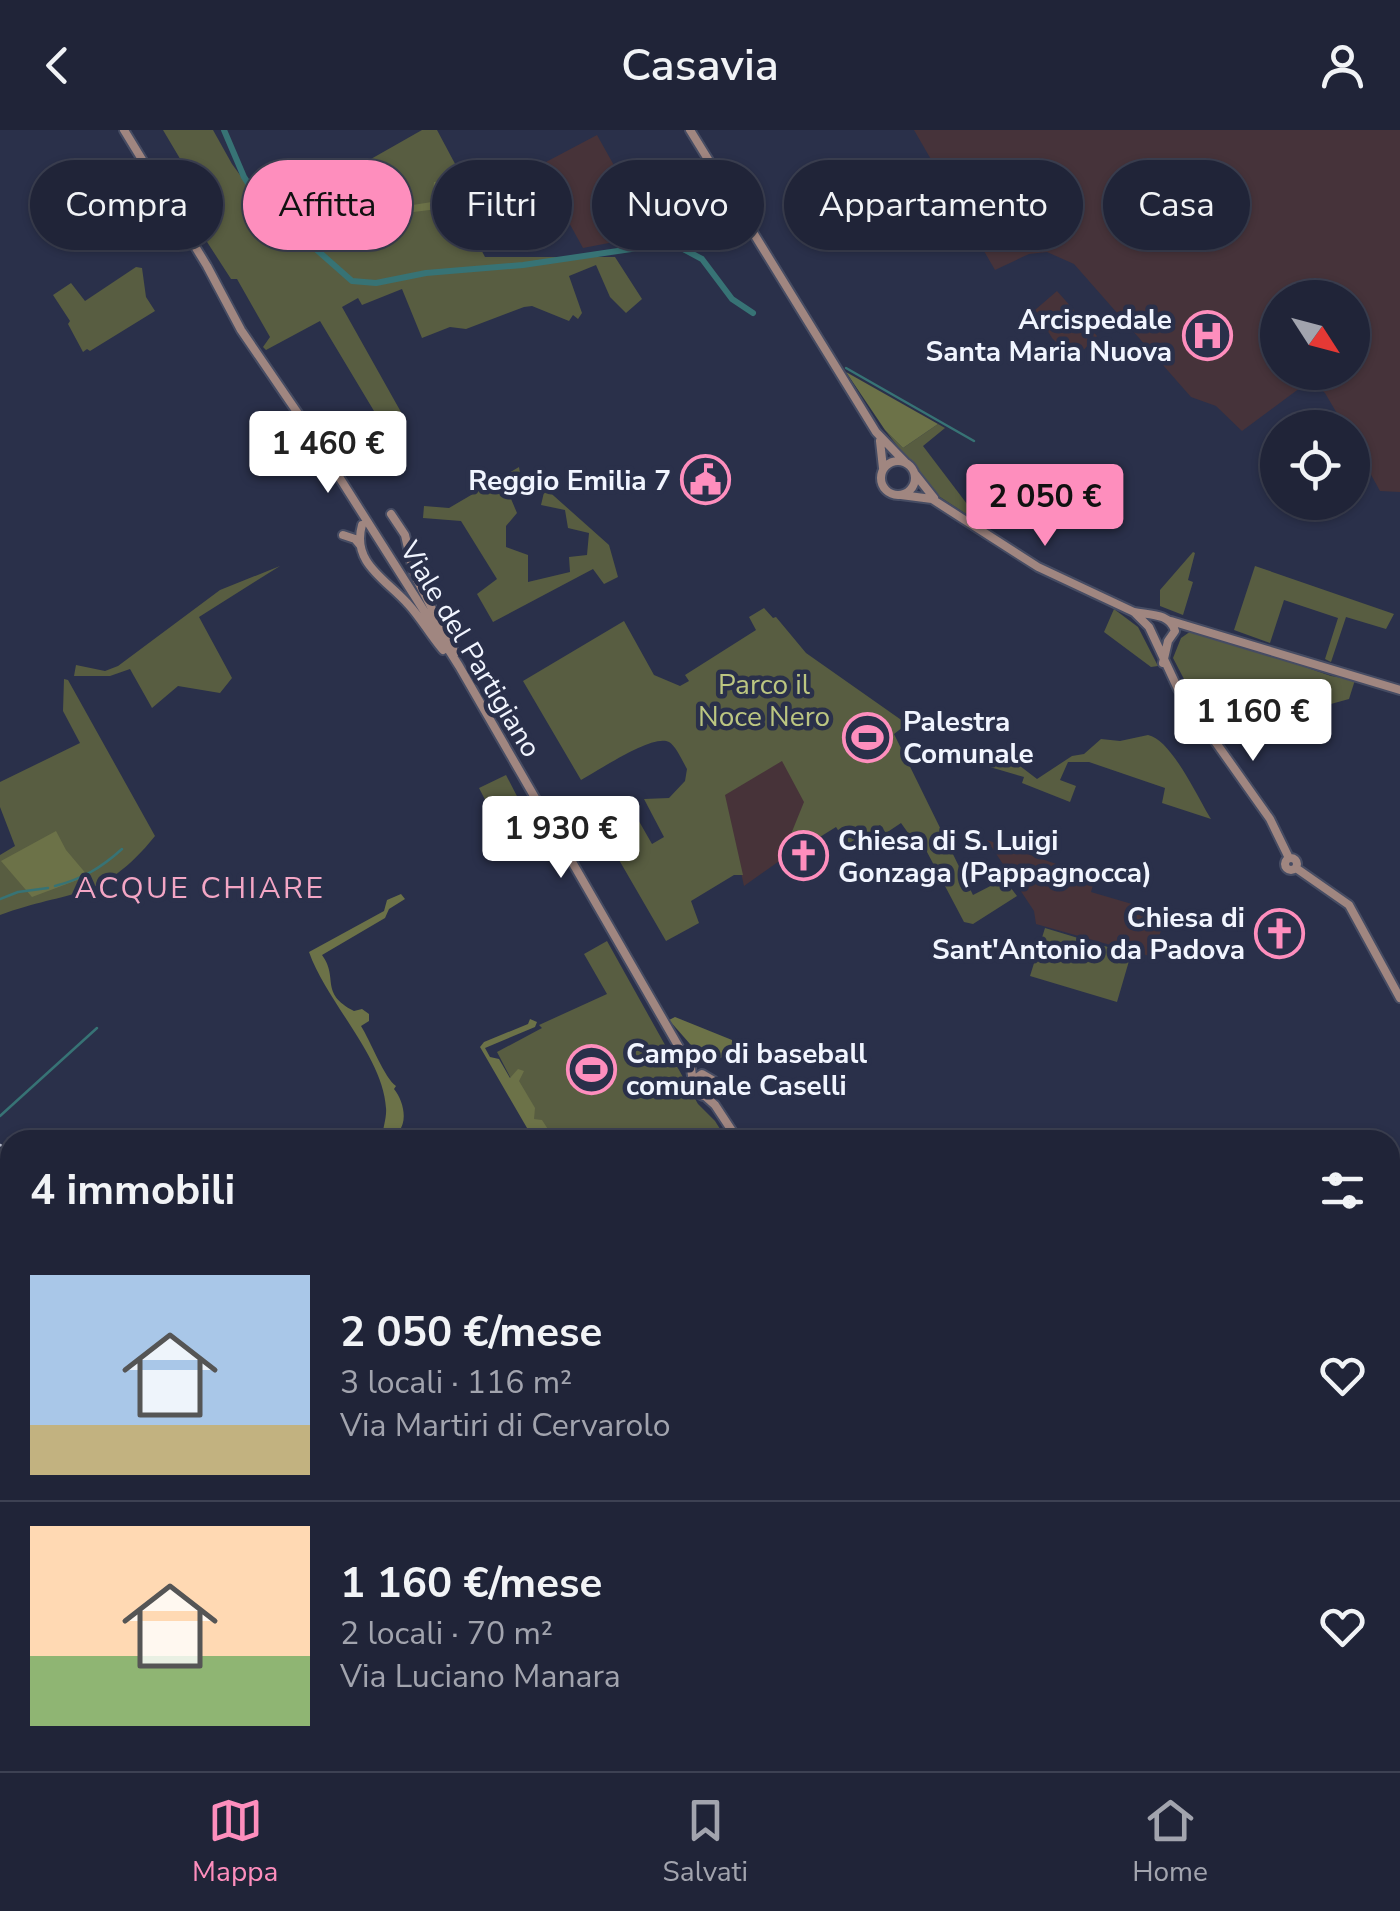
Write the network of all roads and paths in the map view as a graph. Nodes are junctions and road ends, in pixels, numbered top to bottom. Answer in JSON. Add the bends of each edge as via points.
{"nodes":[{"id":1,"x":124,"y":130,"type":"edge"},
{"id":2,"x":690,"y":130,"type":"edge"},
{"id":3,"x":876,"y":432,"type":"junction"},
{"id":4,"x":905,"y":462,"type":"junction"},
{"id":5,"x":884,"y":468,"type":"junction"},
{"id":6,"x":915,"y":474,"type":"junction"},
{"id":7,"x":901,"y":494,"type":"junction"},
{"id":8,"x":941,"y":505,"type":"junction"},
{"id":9,"x":391,"y":514,"type":"dead end"},
{"id":10,"x":362,"y":525,"type":"dead end"},
{"id":11,"x":343,"y":534,"type":"dead end"},
{"id":12,"x":360,"y":546,"type":"junction"},
{"id":13,"x":1134,"y":612,"type":"junction"},
{"id":14,"x":1157,"y":617,"type":"junction"},
{"id":15,"x":1172,"y":621,"type":"junction"},
{"id":16,"x":1149,"y":627,"type":"junction"},
{"id":17,"x":1196,"y":627,"type":"junction"},
{"id":18,"x":1171,"y":639,"type":"junction"},
{"id":19,"x":1155,"y":640,"type":"junction"},
{"id":20,"x":1164,"y":663,"type":"junction"},
{"id":21,"x":462,"y":670,"type":"junction"},
{"id":22,"x":1400,"y":690,"type":"edge"},
{"id":23,"x":1400,"y":998,"type":"edge"},
{"id":24,"x":697,"y":1077,"type":"junction"},
{"id":25,"x":708,"y":1094,"type":"junction"},
{"id":26,"x":731,"y":1130,"type":"edge"}],
"edges":[{"from":1,"to":21,"type":"street","name":"Viale del Partigiano","via":[[241,330]]},
{"from":2,"to":3,"type":"street"},
{"from":3,"to":4,"type":"street"},
{"from":3,"to":5,"type":"street"},
{"from":4,"to":5,"type":"street"},
{"from":4,"to":6,"type":"street"},
{"from":5,"to":7,"type":"street","via":[[883,488]]},
{"from":6,"to":7,"type":"street","via":[[914,486]]},
{"from":6,"to":8,"type":"street"},
{"from":7,"to":8,"type":"street"},
{"from":8,"to":13,"type":"street","via":[[1038,567]]},
{"from":9,"to":21,"type":"street"},
{"from":10,"to":12,"type":"street"},
{"from":11,"to":12,"type":"street"},
{"from":12,"to":21,"type":"street","via":[[368,564]]},
{"from":13,"to":14,"type":"street"},
{"from":13,"to":16,"type":"street"},
{"from":14,"to":15,"type":"street"},
{"from":14,"to":16,"type":"street"},
{"from":15,"to":17,"type":"street"},
{"from":15,"to":18,"type":"street"},
{"from":16,"to":19,"type":"street"},
{"from":17,"to":18,"type":"street"},
{"from":17,"to":22,"type":"street"},
{"from":18,"to":19,"type":"street"},
{"from":18,"to":20,"type":"street"},
{"from":19,"to":20,"type":"street"},
{"from":20,"to":23,"type":"street","via":[[1270,820],[1289,858],[1287,868],[1349,905]]},
{"from":21,"to":24,"type":"street","name":"Viale del Partigiano"},
{"from":24,"to":25,"type":"street","via":[[694,1091]]},
{"from":24,"to":25,"type":"street","via":[[712,1078]]},
{"from":25,"to":26,"type":"street"}]}
